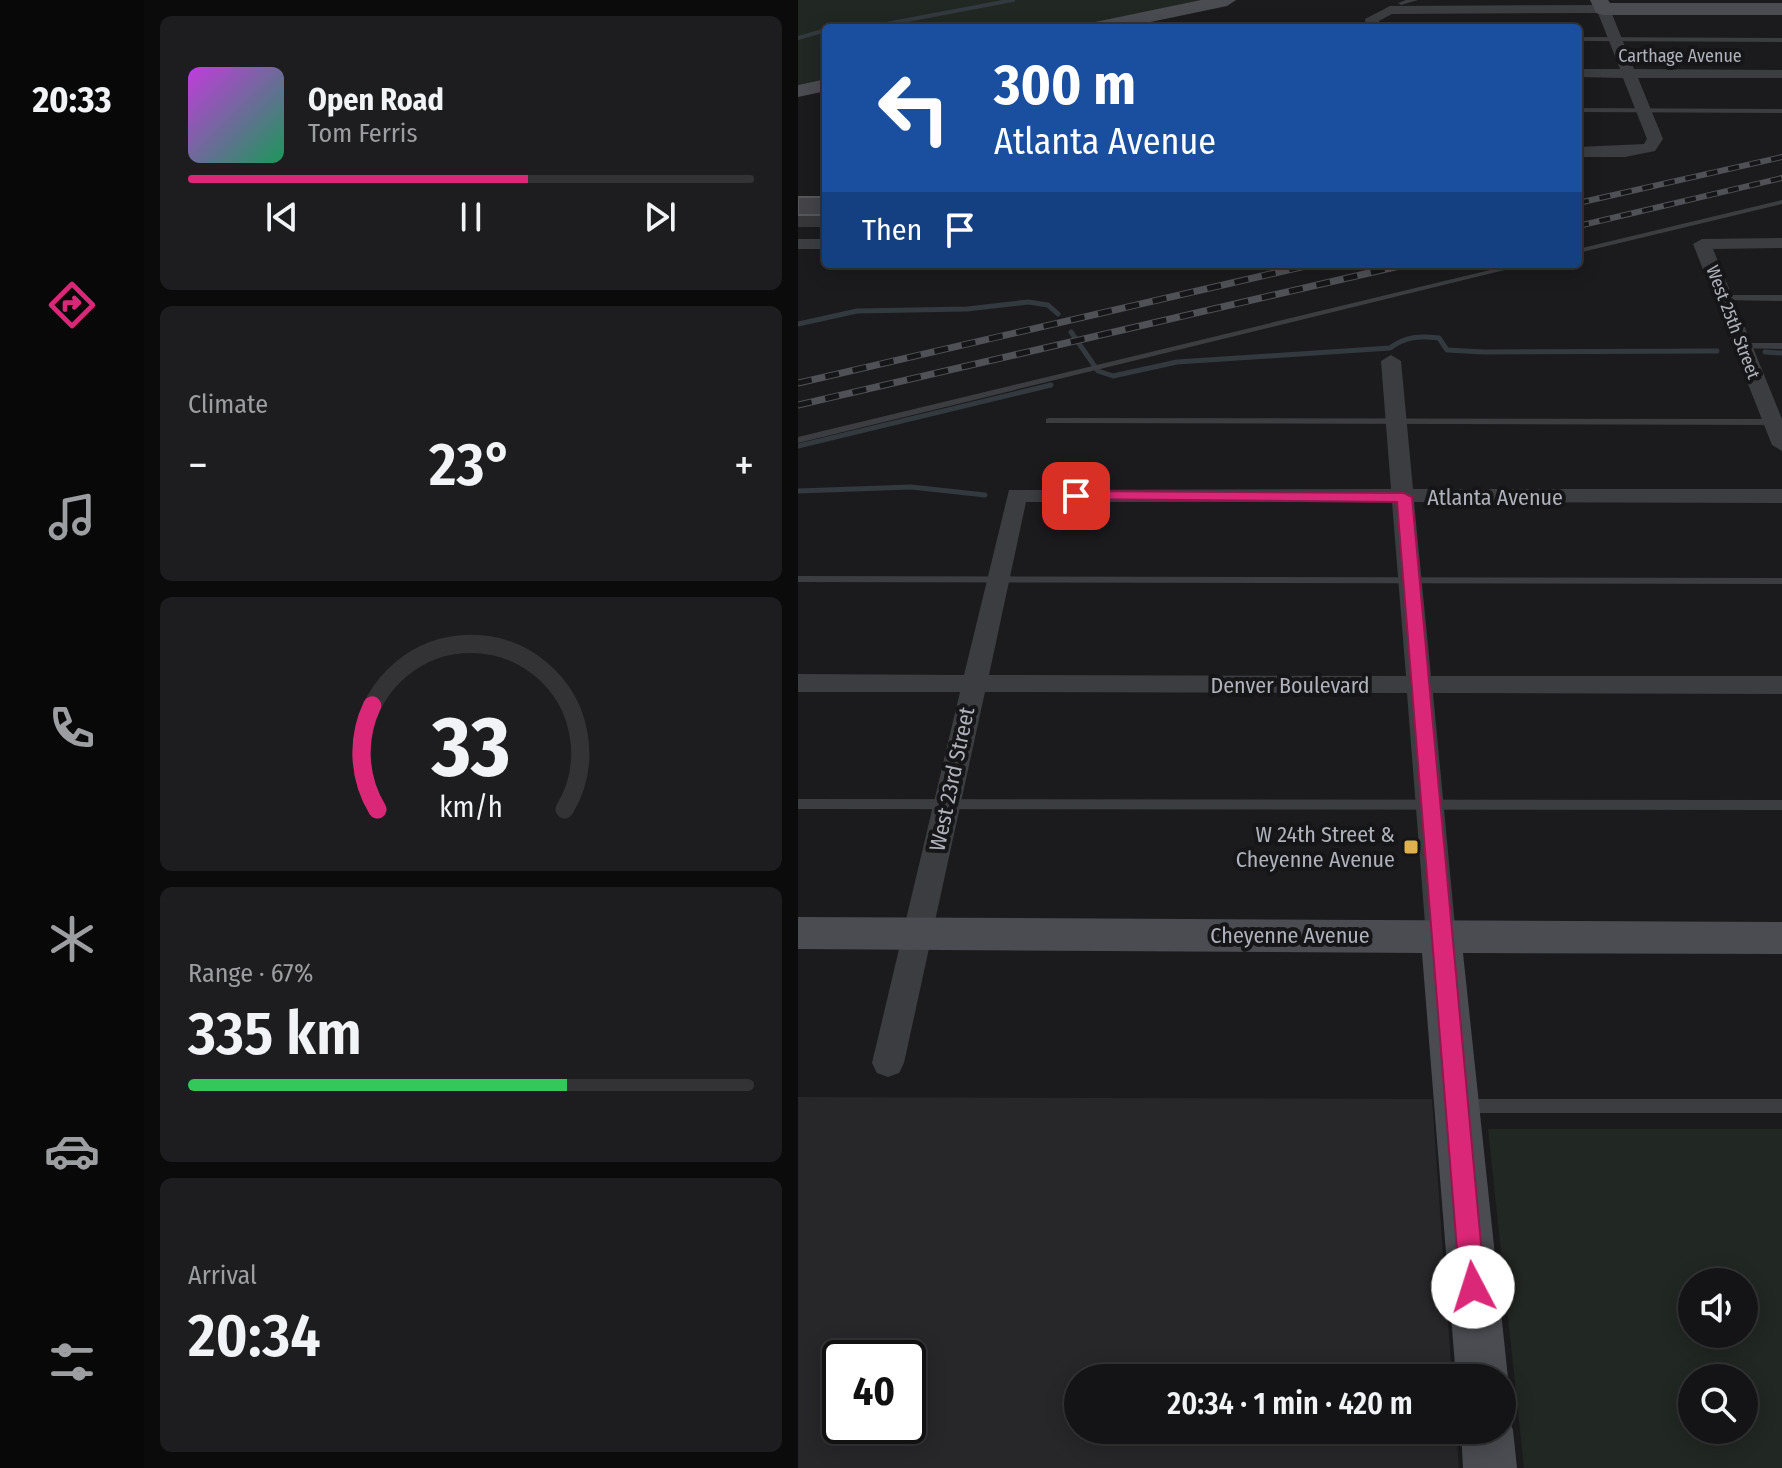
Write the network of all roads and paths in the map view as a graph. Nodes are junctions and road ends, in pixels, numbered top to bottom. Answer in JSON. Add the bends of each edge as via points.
{"nodes":[{"id":1,"x":1227,"y":0,"type":"edge"},
{"id":2,"x":1415,"y":0,"type":"edge"},
{"id":3,"x":1401,"y":3,"type":"dead end"},
{"id":4,"x":1601,"y":4,"type":"edge"},
{"id":5,"x":1782,"y":9,"type":"edge"},
{"id":6,"x":1129,"y":24,"type":"edge"},
{"id":7,"x":1373,"y":24,"type":"edge"},
{"id":8,"x":1582,"y":39,"type":"edge"},
{"id":9,"x":1616,"y":39,"type":"junction"},
{"id":10,"x":1782,"y":40,"type":"edge"},
{"id":11,"x":1582,"y":73,"type":"edge"},
{"id":12,"x":1630,"y":73,"type":"junction"},
{"id":13,"x":1782,"y":74,"type":"edge"},
{"id":14,"x":822,"y":86,"type":"edge"},
{"id":15,"x":798,"y":91,"type":"edge"},
{"id":16,"x":1582,"y":110,"type":"edge"},
{"id":17,"x":1644,"y":111,"type":"junction"},
{"id":18,"x":1782,"y":111,"type":"edge"},
{"id":19,"x":1582,"y":152,"type":"edge"},
{"id":20,"x":1782,"y":202,"type":"edge"},
{"id":21,"x":1782,"y":243,"type":"edge"},
{"id":22,"x":798,"y":244,"type":"edge"},
{"id":23,"x":822,"y":244,"type":"edge"},
{"id":24,"x":1582,"y":250,"type":"edge"},
{"id":25,"x":1508,"y":268,"type":"edge"},
{"id":26,"x":1723,"y":298,"type":"junction"},
{"id":27,"x":1782,"y":298,"type":"edge"},
{"id":28,"x":1742,"y":346,"type":"junction"},
{"id":29,"x":1782,"y":346,"type":"edge"},
{"id":30,"x":1391,"y":361,"type":"dead end"},
{"id":31,"x":1049,"y":421,"type":"dead end"},
{"id":32,"x":1396,"y":421,"type":"junction"},
{"id":33,"x":1777,"y":422,"type":"edge"},
{"id":34,"x":798,"y":440,"type":"edge"},
{"id":35,"x":1782,"y":445,"type":"edge"},
{"id":36,"x":1017,"y":495,"type":"joint"},
{"id":37,"x":1782,"y":496,"type":"edge"},
{"id":38,"x":1404,"y":497,"type":"junction"},
{"id":39,"x":798,"y":579,"type":"edge"},
{"id":40,"x":997,"y":579,"type":"junction"},
{"id":41,"x":1782,"y":581,"type":"edge"},
{"id":42,"x":1411,"y":582,"type":"junction"},
{"id":43,"x":798,"y":683,"type":"edge"},
{"id":44,"x":1419,"y":685,"type":"junction"},
{"id":45,"x":1782,"y":685,"type":"edge"},
{"id":46,"x":972,"y":686,"type":"junction"},
{"id":47,"x":798,"y":804,"type":"edge"},
{"id":48,"x":947,"y":804,"type":"junction"},
{"id":49,"x":1782,"y":805,"type":"edge"},
{"id":50,"x":1429,"y":806,"type":"junction"},
{"id":51,"x":919,"y":932,"type":"junction"},
{"id":52,"x":798,"y":933,"type":"edge"},
{"id":53,"x":1441,"y":936,"type":"junction"},
{"id":54,"x":1782,"y":938,"type":"edge"},
{"id":55,"x":888,"y":1063,"type":"dead end"},
{"id":56,"x":1456,"y":1106,"type":"junction"},
{"id":57,"x":1782,"y":1106,"type":"edge"},
{"id":58,"x":1481,"y":1364,"type":"edge"},
{"id":59,"x":1488,"y":1444,"type":"edge"},
{"id":60,"x":1490,"y":1468,"type":"edge"}],
"edges":[{"from":1,"to":6,"type":"street"},
{"from":2,"to":3,"type":"lane"},
{"from":4,"to":5,"type":"street"},
{"from":4,"to":7,"type":"street","via":[[1390,10],[1378,13]]},
{"from":4,"to":9,"type":"street"},
{"from":8,"to":9,"type":"lane"},
{"from":9,"to":10,"type":"lane"},
{"from":9,"to":12,"type":"street"},
{"from":11,"to":12,"type":"street","name":"Carthage Avenue"},
{"from":12,"to":13,"type":"street","name":"Carthage Avenue"},
{"from":12,"to":17,"type":"street"},
{"from":14,"to":15,"type":"street"},
{"from":16,"to":17,"type":"lane"},
{"from":17,"to":18,"type":"lane"},
{"from":17,"to":19,"type":"street","via":[[1655,139],[1649,148]]},
{"from":20,"to":24,"type":"lane"},
{"from":21,"to":26,"type":"street","name":"West 25th Street","via":[[1702,244]]},
{"from":22,"to":23,"type":"street"},
{"from":25,"to":34,"type":"lane"},
{"from":26,"to":27,"type":"lane"},
{"from":26,"to":28,"type":"street","name":"West 25th Street"},
{"from":28,"to":29,"type":"lane"},
{"from":28,"to":33,"type":"street","name":"West 25th Street"},
{"from":30,"to":32,"type":"street"},
{"from":31,"to":32,"type":"lane"},
{"from":32,"to":33,"type":"lane"},
{"from":32,"to":38,"type":"street"},
{"from":33,"to":35,"type":"street","name":"West 25th Street"},
{"from":36,"to":38,"type":"street","name":"Atlanta Avenue"},
{"from":36,"to":40,"type":"street","name":"West 23rd Street"},
{"from":37,"to":38,"type":"street","name":"Atlanta Avenue"},
{"from":38,"to":42,"type":"street"},
{"from":39,"to":40,"type":"lane"},
{"from":40,"to":42,"type":"lane"},
{"from":40,"to":46,"type":"street","name":"West 23rd Street"},
{"from":41,"to":42,"type":"lane"},
{"from":42,"to":44,"type":"street"},
{"from":43,"to":46,"type":"street","name":"Denver Boulevard"},
{"from":44,"to":45,"type":"street","name":"Denver Boulevard"},
{"from":44,"to":46,"type":"street","name":"Denver Boulevard"},
{"from":44,"to":50,"type":"street"},
{"from":46,"to":48,"type":"street","name":"West 23rd Street"},
{"from":47,"to":48,"type":"lane"},
{"from":48,"to":50,"type":"lane"},
{"from":48,"to":51,"type":"street","name":"West 23rd Street"},
{"from":49,"to":50,"type":"lane"},
{"from":50,"to":53,"type":"street"},
{"from":51,"to":52,"type":"street","name":"Cheyenne Avenue"},
{"from":51,"to":53,"type":"street","name":"Cheyenne Avenue"},
{"from":51,"to":55,"type":"street","name":"West 23rd Street"},
{"from":53,"to":54,"type":"street","name":"Cheyenne Avenue"},
{"from":53,"to":56,"type":"street"},
{"from":56,"to":57,"type":"lane"},
{"from":56,"to":58,"type":"street"},
{"from":59,"to":60,"type":"street"}]}
